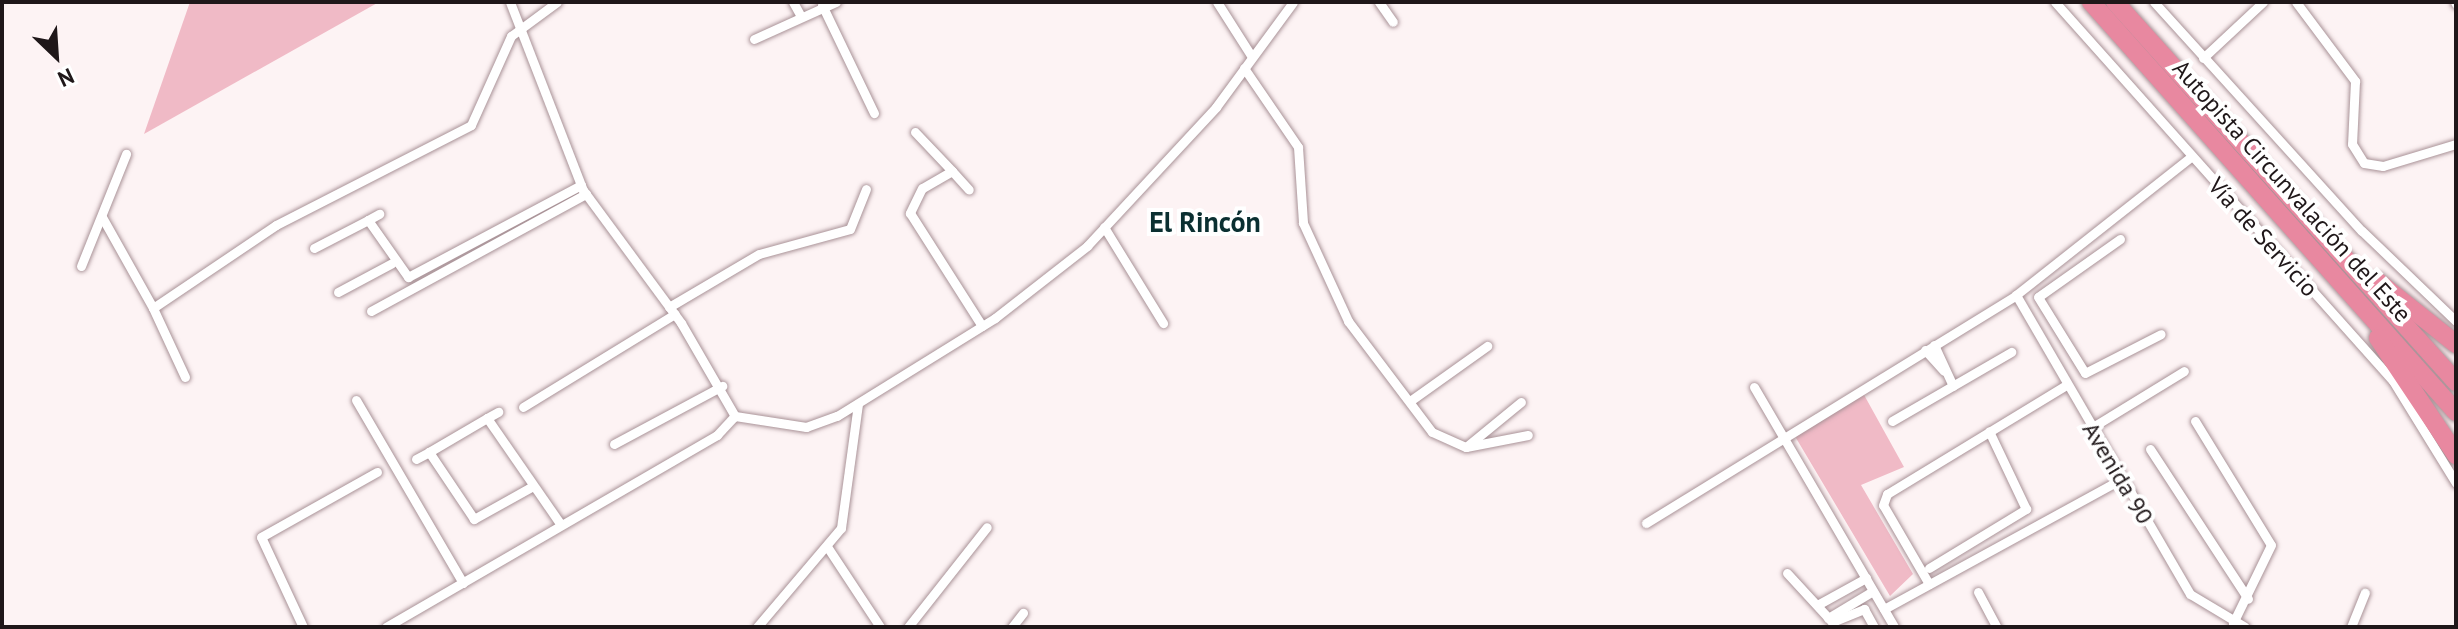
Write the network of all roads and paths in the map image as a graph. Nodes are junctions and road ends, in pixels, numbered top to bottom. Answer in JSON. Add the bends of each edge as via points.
{"nodes":[{"id":1,"x":510,"y":2,"type":"edge"},
{"id":2,"x":557,"y":2,"type":"edge"},
{"id":3,"x":793,"y":2,"type":"edge"},
{"id":4,"x":836,"y":2,"type":"edge"},
{"id":5,"x":1217,"y":2,"type":"edge"},
{"id":6,"x":1293,"y":2,"type":"edge"},
{"id":7,"x":1379,"y":2,"type":"edge"},
{"id":8,"x":2055,"y":2,"type":"edge"},
{"id":9,"x":2091,"y":2,"type":"edge"},
{"id":10,"x":2115,"y":2,"type":"edge"},
{"id":11,"x":2154,"y":2,"type":"edge"},
{"id":12,"x":2263,"y":2,"type":"edge"},
{"id":13,"x":2296,"y":2,"type":"edge"},
{"id":14,"x":824,"y":4,"type":"edge"},
{"id":15,"x":799,"y":13,"type":"junction"},
{"id":16,"x":1393,"y":22,"type":"dead end"},
{"id":17,"x":520,"y":23,"type":"junction"},
{"id":18,"x":754,"y":39,"type":"dead end"},
{"id":19,"x":1252,"y":57,"type":"junction"},
{"id":20,"x":2203,"y":58,"type":"junction"},
{"id":21,"x":1244,"y":68,"type":"junction"},
{"id":22,"x":874,"y":113,"type":"dead end"},
{"id":23,"x":915,"y":132,"type":"dead end"},
{"id":24,"x":2456,"y":144,"type":"edge"},
{"id":25,"x":126,"y":154,"type":"dead end"},
{"id":26,"x":2191,"y":157,"type":"junction"},
{"id":27,"x":952,"y":171,"type":"junction"},
{"id":28,"x":584,"y":189,"type":"junction"},
{"id":29,"x":866,"y":189,"type":"dead end"},
{"id":30,"x":969,"y":190,"type":"dead end"},
{"id":31,"x":379,"y":214,"type":"dead end"},
{"id":32,"x":102,"y":217,"type":"junction"},
{"id":33,"x":368,"y":220,"type":"junction"},
{"id":34,"x":1104,"y":227,"type":"junction"},
{"id":35,"x":2120,"y":239,"type":"dead end"},
{"id":36,"x":314,"y":248,"type":"dead end"},
{"id":37,"x":2350,"y":262,"type":"junction"},
{"id":38,"x":392,"y":263,"type":"junction"},
{"id":39,"x":81,"y":266,"type":"dead end"},
{"id":40,"x":2336,"y":276,"type":"junction"},
{"id":41,"x":2036,"y":279,"type":"junction"},
{"id":42,"x":338,"y":292,"type":"dead end"},
{"id":43,"x":2046,"y":292,"type":"junction"},
{"id":44,"x":2016,"y":295,"type":"junction"},
{"id":45,"x":153,"y":308,"type":"junction"},
{"id":46,"x":371,"y":311,"type":"dead end"},
{"id":47,"x":672,"y":311,"type":"junction"},
{"id":48,"x":2456,"y":321,"type":"edge"},
{"id":49,"x":1163,"y":323,"type":"dead end"},
{"id":50,"x":982,"y":326,"type":"junction"},
{"id":51,"x":2161,"y":334,"type":"dead end"},
{"id":52,"x":2456,"y":344,"type":"edge"},
{"id":53,"x":1487,"y":346,"type":"dead end"},
{"id":54,"x":1930,"y":348,"type":"junction"},
{"id":55,"x":2011,"y":352,"type":"dead end"},
{"id":56,"x":2184,"y":371,"type":"dead end"},
{"id":57,"x":185,"y":377,"type":"dead end"},
{"id":58,"x":2456,"y":382,"type":"edge"},
{"id":59,"x":2066,"y":385,"type":"junction"},
{"id":60,"x":722,"y":386,"type":"junction"},
{"id":61,"x":1953,"y":386,"type":"junction"},
{"id":62,"x":1754,"y":387,"type":"dead end"},
{"id":63,"x":356,"y":400,"type":"dead end"},
{"id":64,"x":1410,"y":401,"type":"junction"},
{"id":65,"x":1521,"y":402,"type":"dead end"},
{"id":66,"x":858,"y":404,"type":"junction"},
{"id":67,"x":523,"y":407,"type":"dead end"},
{"id":68,"x":498,"y":412,"type":"dead end"},
{"id":69,"x":2456,"y":412,"type":"edge"},
{"id":70,"x":735,"y":416,"type":"junction"},
{"id":71,"x":487,"y":418,"type":"junction"},
{"id":72,"x":1892,"y":421,"type":"dead end"},
{"id":73,"x":2195,"y":421,"type":"dead end"},
{"id":74,"x":2091,"y":428,"type":"junction"},
{"id":75,"x":1989,"y":431,"type":"junction"},
{"id":76,"x":1781,"y":434,"type":"junction"},
{"id":77,"x":1528,"y":435,"type":"dead end"},
{"id":78,"x":614,"y":444,"type":"dead end"},
{"id":79,"x":1466,"y":447,"type":"junction"},
{"id":80,"x":2150,"y":449,"type":"dead end"},
{"id":81,"x":429,"y":452,"type":"junction"},
{"id":82,"x":2456,"y":455,"type":"edge"},
{"id":83,"x":416,"y":459,"type":"dead end"},
{"id":84,"x":377,"y":472,"type":"dead end"},
{"id":85,"x":2121,"y":479,"type":"junction"},
{"id":86,"x":2456,"y":483,"type":"edge"},
{"id":87,"x":533,"y":486,"type":"junction"},
{"id":88,"x":1646,"y":523,"type":"dead end"},
{"id":89,"x":561,"y":525,"type":"junction"},
{"id":90,"x":987,"y":527,"type":"dead end"},
{"id":91,"x":828,"y":548,"type":"junction"},
{"id":92,"x":1929,"y":568,"type":"dead end"},
{"id":93,"x":1787,"y":573,"type":"dead end"},
{"id":94,"x":1866,"y":578,"type":"junction"},
{"id":95,"x":463,"y":583,"type":"junction"},
{"id":96,"x":1929,"y":584,"type":"junction"},
{"id":97,"x":1873,"y":591,"type":"junction"},
{"id":98,"x":1978,"y":592,"type":"dead end"},
{"id":99,"x":2365,"y":593,"type":"dead end"},
{"id":100,"x":2248,"y":599,"type":"junction"},
{"id":101,"x":1819,"y":604,"type":"junction"},
{"id":102,"x":1884,"y":609,"type":"junction"},
{"id":103,"x":1023,"y":613,"type":"dead end"},
{"id":104,"x":1828,"y":618,"type":"junction"},
{"id":105,"x":2233,"y":623,"type":"junction"},
{"id":106,"x":303,"y":627,"type":"edge"},
{"id":107,"x":386,"y":627,"type":"edge"},
{"id":108,"x":757,"y":627,"type":"edge"},
{"id":109,"x":880,"y":627,"type":"edge"},
{"id":110,"x":908,"y":627,"type":"edge"},
{"id":111,"x":1012,"y":627,"type":"edge"},
{"id":112,"x":1874,"y":627,"type":"edge"},
{"id":113,"x":1894,"y":627,"type":"edge"},
{"id":114,"x":1997,"y":627,"type":"edge"},
{"id":115,"x":2245,"y":627,"type":"edge"},
{"id":116,"x":2351,"y":627,"type":"edge"}],
"edges":[{"from":1,"to":17,"type":"street"},
{"from":2,"to":17,"type":"street"},
{"from":3,"to":15,"type":"street"},
{"from":4,"to":14,"type":"street"},
{"from":5,"to":19,"type":"street"},
{"from":6,"to":19,"type":"street"},
{"from":7,"to":16,"type":"street"},
{"from":8,"to":26,"type":"street","name":"Vía de Servicio"},
{"from":9,"to":40,"type":"highway","name":"Autopista Circunvalación del Este"},
{"from":10,"to":37,"type":"highway","name":"Autopista Circunvalación del Este"},
{"from":11,"to":20,"type":"street"},
{"from":12,"to":20,"type":"street"},
{"from":13,"to":24,"type":"street","via":[[2355,81],[2352,144],[2364,163],[2383,166]]},
{"from":14,"to":15,"type":"street"},
{"from":14,"to":22,"type":"street"},
{"from":15,"to":18,"type":"street"},
{"from":17,"to":28,"type":"street"},
{"from":17,"to":45,"type":"street","via":[[471,125],[276,225]]},
{"from":19,"to":21,"type":"street"},
{"from":20,"to":48,"type":"street","via":[[2362,231]]},
{"from":21,"to":34,"type":"street"},
{"from":21,"to":64,"type":"street","via":[[1298,147],[1303,223],[1348,321]]},
{"from":23,"to":27,"type":"street"},
{"from":25,"to":32,"type":"street"},
{"from":26,"to":41,"type":"street"},
{"from":26,"to":86,"type":"street","name":"Vía de Servicio","via":[[2393,381]]},
{"from":27,"to":30,"type":"street"},
{"from":27,"to":50,"type":"street","via":[[922,188],[910,213]]},
{"from":28,"to":38,"type":"street","via":[[408,277]]},
{"from":28,"to":46,"type":"street"},
{"from":28,"to":47,"type":"street"},
{"from":29,"to":47,"type":"street","via":[[850,229],[759,254]]},
{"from":31,"to":33,"type":"street"},
{"from":32,"to":39,"type":"street"},
{"from":32,"to":45,"type":"street"},
{"from":33,"to":36,"type":"street"},
{"from":33,"to":38,"type":"street"},
{"from":34,"to":49,"type":"street"},
{"from":34,"to":50,"type":"street","via":[[1065,266]]},
{"from":35,"to":43,"type":"street"},
{"from":37,"to":52,"type":"highway"},
{"from":37,"to":58,"type":"highway","name":"Autopista Circunvalación del Este"},
{"from":38,"to":42,"type":"street"},
{"from":40,"to":69,"type":"highway","name":"Autopista Circunvalación del Este"},
{"from":40,"to":82,"type":"highway"},
{"from":41,"to":43,"type":"street"},
{"from":41,"to":44,"type":"street"},
{"from":43,"to":51,"type":"street","via":[[2038,297],[2085,373]]},
{"from":44,"to":54,"type":"street"},
{"from":44,"to":59,"type":"street","name":"Avenida 90"},
{"from":45,"to":57,"type":"street"},
{"from":47,"to":60,"type":"street"},
{"from":47,"to":67,"type":"street"},
{"from":50,"to":66,"type":"street"},
{"from":53,"to":64,"type":"street"},
{"from":54,"to":61,"type":"street"},
{"from":54,"to":76,"type":"street"},
{"from":55,"to":61,"type":"street"},
{"from":56,"to":74,"type":"street"},
{"from":59,"to":74,"type":"street","name":"Avenida 90"},
{"from":59,"to":75,"type":"street"},
{"from":60,"to":70,"type":"street"},
{"from":60,"to":78,"type":"street"},
{"from":61,"to":72,"type":"street"},
{"from":62,"to":76,"type":"street"},
{"from":63,"to":95,"type":"street"},
{"from":64,"to":79,"type":"street","via":[[1441,440]]},
{"from":65,"to":79,"type":"street"},
{"from":66,"to":70,"type":"street","via":[[806,427]]},
{"from":66,"to":91,"type":"street","via":[[845,516]]},
{"from":68,"to":71,"type":"street"},
{"from":70,"to":89,"type":"street","via":[[717,435]]},
{"from":71,"to":81,"type":"street"},
{"from":71,"to":87,"type":"street"},
{"from":73,"to":100,"type":"street","via":[[2271,545]]},
{"from":74,"to":85,"type":"street","name":"Avenida 90"},
{"from":75,"to":92,"type":"street","via":[[2026,509]]},
{"from":75,"to":96,"type":"street","via":[[1884,499]]},
{"from":76,"to":88,"type":"street"},
{"from":76,"to":94,"type":"street"},
{"from":77,"to":79,"type":"street"},
{"from":80,"to":100,"type":"street"},
{"from":81,"to":83,"type":"street"},
{"from":81,"to":87,"type":"street","via":[[474,519]]},
{"from":84,"to":106,"type":"street","via":[[261,537]]},
{"from":85,"to":96,"type":"street"},
{"from":85,"to":105,"type":"street","name":"Avenida 90","via":[[2190,594]]},
{"from":87,"to":89,"type":"street"},
{"from":89,"to":95,"type":"street"},
{"from":90,"to":110,"type":"street"},
{"from":91,"to":108,"type":"street"},
{"from":91,"to":109,"type":"street"},
{"from":93,"to":101,"type":"street"},
{"from":94,"to":97,"type":"street"},
{"from":94,"to":101,"type":"street"},
{"from":95,"to":107,"type":"street"},
{"from":96,"to":102,"type":"street"},
{"from":97,"to":102,"type":"street"},
{"from":97,"to":104,"type":"street"},
{"from":98,"to":114,"type":"street"},
{"from":99,"to":116,"type":"street"},
{"from":100,"to":105,"type":"street"},
{"from":101,"to":104,"type":"street"},
{"from":102,"to":113,"type":"street"},
{"from":103,"to":111,"type":"street"},
{"from":104,"to":112,"type":"street","via":[[1834,624],[1864,609]]},
{"from":105,"to":115,"type":"street","name":"Avenida 90"}]}
